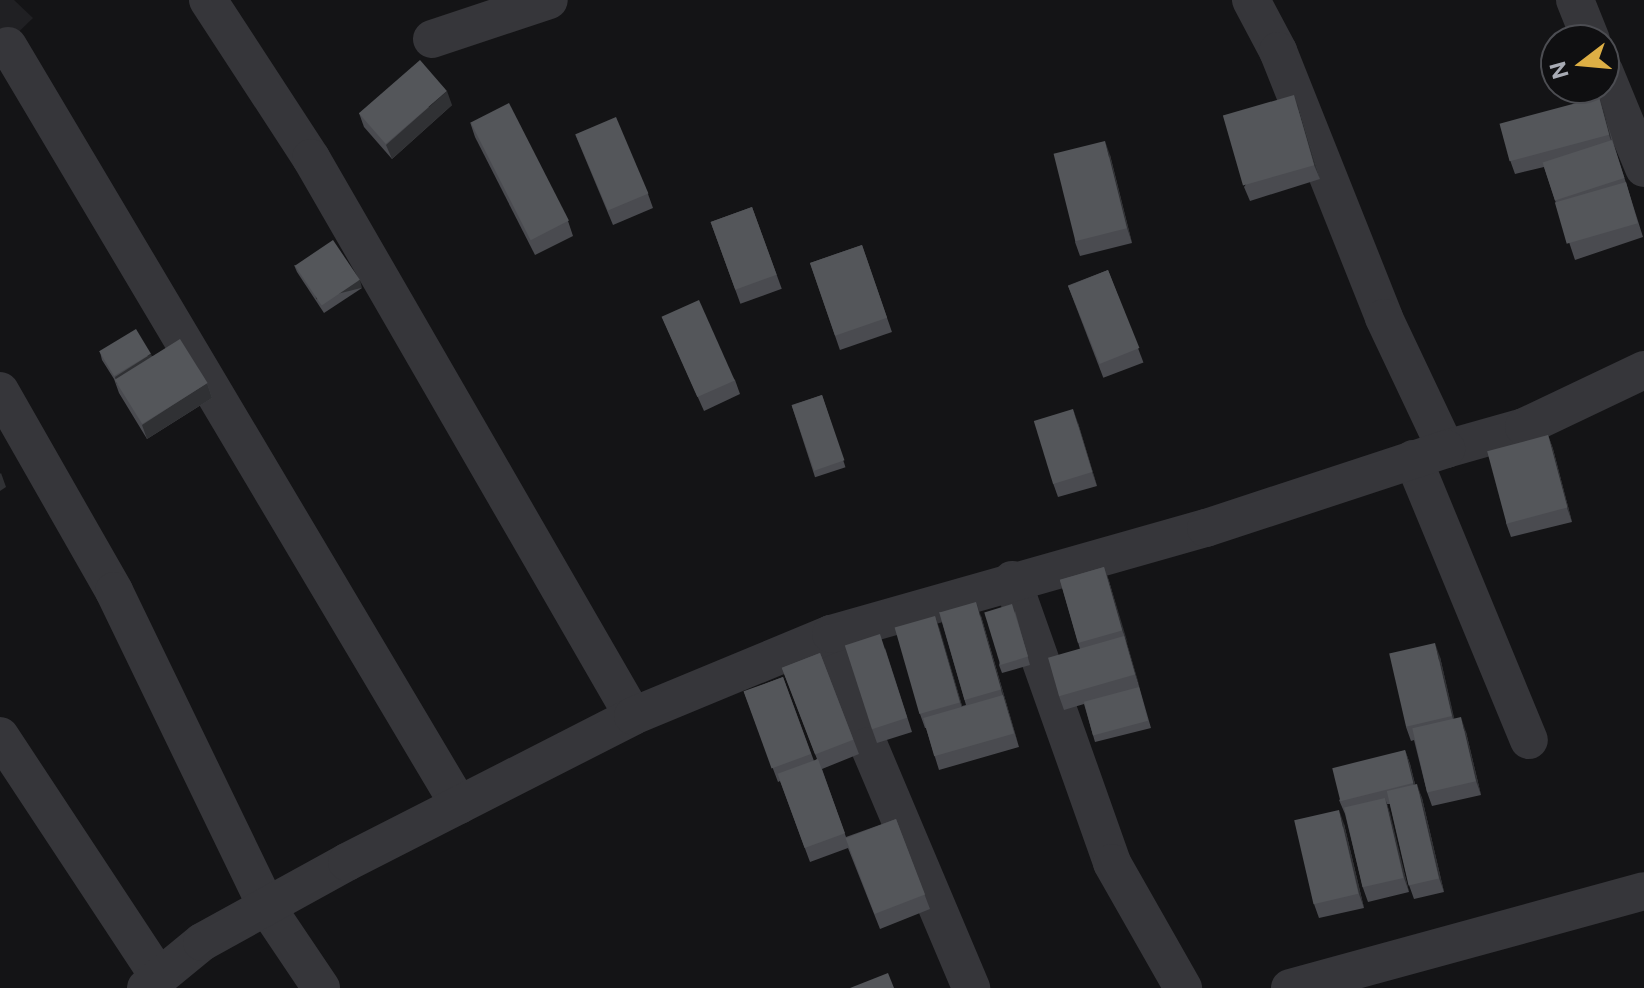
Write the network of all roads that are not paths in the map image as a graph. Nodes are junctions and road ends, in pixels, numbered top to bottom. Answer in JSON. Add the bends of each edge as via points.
{"nodes":[{"id":1,"x":208,"y":0,"type":"edge"},
{"id":2,"x":549,"y":0,"type":"edge"},
{"id":3,"x":1251,"y":0,"type":"edge"},
{"id":4,"x":1575,"y":0,"type":"edge"},
{"id":5,"x":1585,"y":24,"type":"edge"},
{"id":6,"x":432,"y":39,"type":"dead end"},
{"id":7,"x":8,"y":46,"type":"dead end"},
{"id":8,"x":1618,"y":104,"type":"edge"},
{"id":9,"x":1644,"y":168,"type":"edge"},
{"id":10,"x":1644,"y":370,"type":"edge"},
{"id":11,"x":0,"y":391,"type":"edge"},
{"id":12,"x":1430,"y":454,"type":"junction"},
{"id":13,"x":1012,"y":580,"type":"junction"},
{"id":14,"x":831,"y":634,"type":"junction"},
{"id":15,"x":633,"y":716,"type":"junction"},
{"id":16,"x":0,"y":736,"type":"edge"},
{"id":17,"x":1529,"y":740,"type":"dead end"},
{"id":18,"x":459,"y":805,"type":"junction"},
{"id":19,"x":1644,"y":891,"type":"edge"},
{"id":20,"x":268,"y":909,"type":"junction"},
{"id":21,"x":152,"y":982,"type":"edge"},
{"id":22,"x":321,"y":988,"type":"edge"},
{"id":23,"x":971,"y":988,"type":"edge"},
{"id":24,"x":1183,"y":988,"type":"edge"},
{"id":25,"x":1290,"y":988,"type":"edge"}],
"edges":[{"from":1,"to":15,"type":"street","via":[[311,158]]},
{"from":2,"to":6,"type":"street"},
{"from":3,"to":12,"type":"street","via":[[1278,51],[1384,318]]},
{"from":4,"to":5,"type":"street"},
{"from":7,"to":18,"type":"street"},
{"from":8,"to":9,"type":"street"},
{"from":10,"to":12,"type":"street","via":[[1524,427]]},
{"from":11,"to":20,"type":"street","via":[[114,591]]},
{"from":12,"to":13,"type":"street","via":[[1206,528]]},
{"from":12,"to":17,"type":"street"},
{"from":13,"to":14,"type":"street"},
{"from":13,"to":24,"type":"street","via":[[1112,863]]},
{"from":14,"to":15,"type":"street"},
{"from":14,"to":23,"type":"street","via":[[869,746]]},
{"from":15,"to":18,"type":"street"},
{"from":16,"to":21,"type":"street"},
{"from":18,"to":20,"type":"street"},
{"from":19,"to":25,"type":"street"},
{"from":20,"to":21,"type":"street","via":[[202,942]]},
{"from":20,"to":22,"type":"street"}]}
